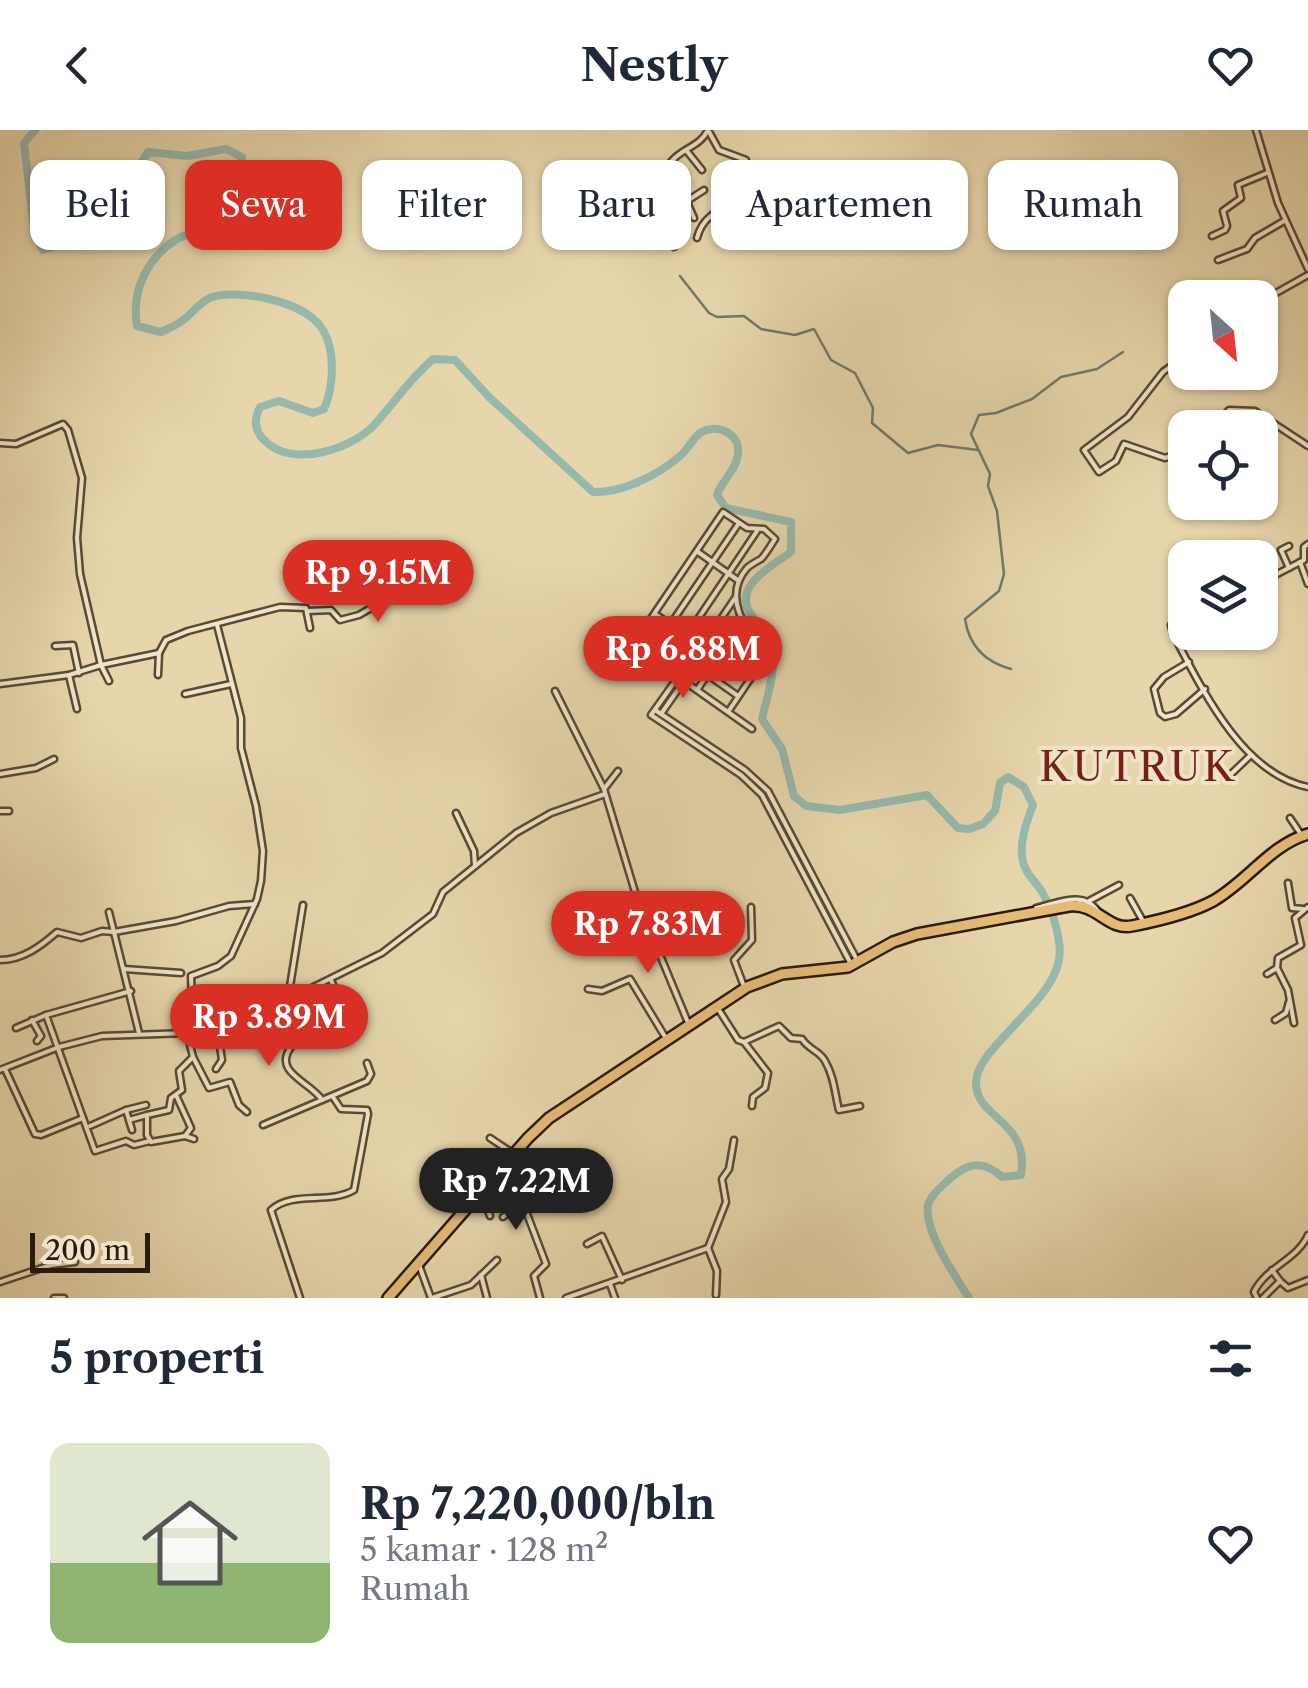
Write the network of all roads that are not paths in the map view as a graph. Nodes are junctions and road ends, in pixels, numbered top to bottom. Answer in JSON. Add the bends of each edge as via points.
{"nodes":[{"id":1,"x":708,"y":130,"type":"edge"},
{"id":2,"x":1256,"y":130,"type":"edge"},
{"id":3,"x":686,"y":150,"type":"junction"},
{"id":4,"x":673,"y":160,"type":"edge"},
{"id":5,"x":702,"y":170,"type":"dead end"},
{"id":6,"x":1267,"y":172,"type":"junction"},
{"id":7,"x":704,"y":190,"type":"dead end"},
{"id":8,"x":691,"y":200,"type":"edge"},
{"id":9,"x":691,"y":212,"type":"edge"},
{"id":10,"x":694,"y":218,"type":"dead end"},
{"id":11,"x":1284,"y":221,"type":"junction"},
{"id":12,"x":1212,"y":236,"type":"dead end"},
{"id":13,"x":697,"y":238,"type":"dead end"},
{"id":14,"x":1218,"y":260,"type":"dead end"},
{"id":15,"x":1308,"y":272,"type":"edge"},
{"id":16,"x":1278,"y":291,"type":"edge"},
{"id":17,"x":1168,"y":368,"type":"edge"},
{"id":18,"x":1278,"y":427,"type":"edge"},
{"id":19,"x":0,"y":443,"type":"edge"},
{"id":20,"x":1308,"y":446,"type":"edge"},
{"id":21,"x":1168,"y":457,"type":"edge"},
{"id":22,"x":739,"y":523,"type":"junction"},
{"id":23,"x":758,"y":528,"type":"junction"},
{"id":24,"x":1308,"y":544,"type":"edge"},
{"id":25,"x":1289,"y":546,"type":"dead end"},
{"id":26,"x":696,"y":551,"type":"junction"},
{"id":27,"x":409,"y":556,"type":"dead end"},
{"id":28,"x":712,"y":562,"type":"junction"},
{"id":29,"x":1300,"y":562,"type":"junction"},
{"id":30,"x":1289,"y":568,"type":"junction"},
{"id":31,"x":728,"y":574,"type":"junction"},
{"id":32,"x":1278,"y":574,"type":"edge"},
{"id":33,"x":739,"y":581,"type":"junction"},
{"id":34,"x":1308,"y":584,"type":"edge"},
{"id":35,"x":735,"y":598,"type":"junction"},
{"id":36,"x":308,"y":610,"type":"junction"},
{"id":37,"x":654,"y":614,"type":"junction"},
{"id":38,"x":743,"y":622,"type":"junction"},
{"id":39,"x":670,"y":625,"type":"junction"},
{"id":40,"x":218,"y":626,"type":"junction"},
{"id":41,"x":310,"y":628,"type":"dead end"},
{"id":42,"x":644,"y":630,"type":"junction"},
{"id":43,"x":686,"y":636,"type":"junction"},
{"id":44,"x":754,"y":640,"type":"junction"},
{"id":45,"x":55,"y":646,"type":"dead end"},
{"id":46,"x":702,"y":647,"type":"junction"},
{"id":47,"x":1182,"y":650,"type":"edge"},
{"id":48,"x":676,"y":652,"type":"junction"},
{"id":49,"x":159,"y":653,"type":"junction"},
{"id":50,"x":718,"y":658,"type":"junction"},
{"id":51,"x":1189,"y":662,"type":"junction"},
{"id":52,"x":101,"y":664,"type":"junction"},
{"id":53,"x":665,"y":668,"type":"junction"},
{"id":54,"x":734,"y":669,"type":"junction"},
{"id":55,"x":79,"y":673,"type":"junction"},
{"id":56,"x":708,"y":674,"type":"junction"},
{"id":57,"x":69,"y":675,"type":"junction"},
{"id":58,"x":158,"y":675,"type":"dead end"},
{"id":59,"x":678,"y":677,"type":"junction"},
{"id":60,"x":749,"y":680,"type":"junction"},
{"id":61,"x":109,"y":681,"type":"dead end"},
{"id":62,"x":684,"y":681,"type":"junction"},
{"id":63,"x":0,"y":684,"type":"edge"},
{"id":64,"x":232,"y":684,"type":"junction"},
{"id":65,"x":1204,"y":689,"type":"junction"},
{"id":66,"x":555,"y":690,"type":"dead end"},
{"id":67,"x":697,"y":690,"type":"junction"},
{"id":68,"x":184,"y":694,"type":"dead end"},
{"id":69,"x":739,"y":696,"type":"junction"},
{"id":70,"x":76,"y":709,"type":"dead end"},
{"id":71,"x":728,"y":712,"type":"junction"},
{"id":72,"x":660,"y":717,"type":"junction"},
{"id":73,"x":752,"y":729,"type":"dead end"},
{"id":74,"x":1252,"y":755,"type":"junction"},
{"id":75,"x":54,"y":760,"type":"dead end"},
{"id":76,"x":618,"y":771,"type":"dead end"},
{"id":77,"x":0,"y":774,"type":"edge"},
{"id":78,"x":1230,"y":775,"type":"dead end"},
{"id":79,"x":1308,"y":787,"type":"edge"},
{"id":80,"x":604,"y":791,"type":"junction"},
{"id":81,"x":9,"y":810,"type":"dead end"},
{"id":82,"x":0,"y":811,"type":"edge"},
{"id":83,"x":456,"y":814,"type":"dead end"},
{"id":84,"x":1290,"y":818,"type":"dead end"},
{"id":85,"x":1305,"y":835,"type":"edge"},
{"id":86,"x":475,"y":866,"type":"junction"},
{"id":87,"x":1288,"y":883,"type":"dead end"},
{"id":88,"x":1119,"y":885,"type":"dead end"},
{"id":89,"x":1130,"y":898,"type":"dead end"},
{"id":90,"x":1089,"y":901,"type":"junction"},
{"id":91,"x":1070,"y":903,"type":"junction"},
{"id":92,"x":254,"y":904,"type":"junction"},
{"id":93,"x":304,"y":905,"type":"dead end"},
{"id":94,"x":752,"y":906,"type":"dead end"},
{"id":95,"x":1306,"y":908,"type":"edge"},
{"id":96,"x":109,"y":912,"type":"dead end"},
{"id":97,"x":1099,"y":913,"type":"junction"},
{"id":98,"x":1144,"y":922,"type":"junction"},
{"id":99,"x":114,"y":932,"type":"junction"},
{"id":100,"x":1308,"y":940,"type":"edge"},
{"id":101,"x":1301,"y":945,"type":"junction"},
{"id":102,"x":0,"y":960,"type":"edge"},
{"id":103,"x":855,"y":964,"type":"junction"},
{"id":104,"x":1277,"y":968,"type":"junction"},
{"id":105,"x":124,"y":969,"type":"junction"},
{"id":106,"x":180,"y":972,"type":"dead end"},
{"id":107,"x":1267,"y":974,"type":"dead end"},
{"id":108,"x":331,"y":980,"type":"junction"},
{"id":109,"x":588,"y":988,"type":"dead end"},
{"id":110,"x":745,"y":988,"type":"junction"},
{"id":111,"x":130,"y":991,"type":"junction"},
{"id":112,"x":1290,"y":998,"type":"junction"},
{"id":113,"x":288,"y":999,"type":"junction"},
{"id":114,"x":273,"y":1008,"type":"junction"},
{"id":115,"x":716,"y":1008,"type":"junction"},
{"id":116,"x":46,"y":1015,"type":"junction"},
{"id":117,"x":32,"y":1020,"type":"junction"},
{"id":118,"x":1275,"y":1020,"type":"dead end"},
{"id":119,"x":1294,"y":1022,"type":"dead end"},
{"id":120,"x":689,"y":1025,"type":"junction"},
{"id":121,"x":217,"y":1026,"type":"junction"},
{"id":122,"x":16,"y":1028,"type":"dead end"},
{"id":123,"x":139,"y":1033,"type":"junction"},
{"id":124,"x":184,"y":1033,"type":"junction"},
{"id":125,"x":336,"y":1038,"type":"dead end"},
{"id":126,"x":667,"y":1040,"type":"junction"},
{"id":127,"x":38,"y":1041,"type":"dead end"},
{"id":128,"x":744,"y":1042,"type":"junction"},
{"id":129,"x":59,"y":1048,"type":"junction"},
{"id":130,"x":193,"y":1057,"type":"junction"},
{"id":131,"x":366,"y":1062,"type":"dead end"},
{"id":132,"x":3,"y":1069,"type":"edge"},
{"id":133,"x":216,"y":1069,"type":"dead end"},
{"id":134,"x":176,"y":1095,"type":"junction"},
{"id":135,"x":333,"y":1097,"type":"junction"},
{"id":136,"x":323,"y":1102,"type":"junction"},
{"id":137,"x":146,"y":1105,"type":"dead end"},
{"id":138,"x":752,"y":1106,"type":"dead end"},
{"id":139,"x":860,"y":1106,"type":"dead end"},
{"id":140,"x":126,"y":1110,"type":"junction"},
{"id":141,"x":246,"y":1112,"type":"dead end"},
{"id":142,"x":147,"y":1115,"type":"junction"},
{"id":143,"x":83,"y":1118,"type":"junction"},
{"id":144,"x":130,"y":1120,"type":"junction"},
{"id":145,"x":262,"y":1125,"type":"dead end"},
{"id":146,"x":90,"y":1126,"type":"dead end"},
{"id":147,"x":132,"y":1130,"type":"dead end"},
{"id":148,"x":184,"y":1136,"type":"junction"},
{"id":149,"x":490,"y":1138,"type":"dead end"},
{"id":150,"x":194,"y":1139,"type":"dead end"},
{"id":151,"x":734,"y":1140,"type":"dead end"},
{"id":152,"x":150,"y":1141,"type":"junction"},
{"id":153,"x":513,"y":1156,"type":"junction"},
{"id":154,"x":544,"y":1184,"type":"junction"},
{"id":155,"x":481,"y":1193,"type":"junction"},
{"id":156,"x":556,"y":1197,"type":"dead end"},
{"id":157,"x":524,"y":1206,"type":"junction"},
{"id":158,"x":490,"y":1216,"type":"dead end"},
{"id":159,"x":503,"y":1217,"type":"dead end"},
{"id":160,"x":1308,"y":1235,"type":"edge"},
{"id":161,"x":587,"y":1244,"type":"dead end"},
{"id":162,"x":1303,"y":1246,"type":"junction"},
{"id":163,"x":708,"y":1248,"type":"junction"},
{"id":164,"x":1308,"y":1254,"type":"edge"},
{"id":165,"x":498,"y":1260,"type":"dead end"},
{"id":166,"x":75,"y":1262,"type":"dead end"},
{"id":167,"x":419,"y":1265,"type":"junction"},
{"id":168,"x":1272,"y":1270,"type":"junction"},
{"id":169,"x":481,"y":1275,"type":"junction"},
{"id":170,"x":622,"y":1280,"type":"junction"},
{"id":171,"x":1280,"y":1280,"type":"junction"},
{"id":172,"x":1308,"y":1280,"type":"edge"},
{"id":173,"x":0,"y":1282,"type":"edge"},
{"id":174,"x":610,"y":1284,"type":"junction"},
{"id":175,"x":584,"y":1290,"type":"junction"},
{"id":176,"x":716,"y":1295,"type":"dead end"},
{"id":177,"x":54,"y":1298,"type":"edge"},
{"id":178,"x":64,"y":1298,"type":"edge"},
{"id":179,"x":300,"y":1298,"type":"edge"},
{"id":180,"x":389,"y":1298,"type":"edge"},
{"id":181,"x":431,"y":1298,"type":"edge"},
{"id":182,"x":487,"y":1298,"type":"edge"},
{"id":183,"x":540,"y":1298,"type":"edge"},
{"id":184,"x":566,"y":1298,"type":"edge"},
{"id":185,"x":587,"y":1298,"type":"edge"},
{"id":186,"x":614,"y":1298,"type":"edge"},
{"id":187,"x":1260,"y":1298,"type":"edge"}],
"edges":[{"from":1,"to":3,"type":"street"},
{"from":1,"to":13,"type":"street","via":[[719,150],[746,160],[750,195],[712,213]]},
{"from":2,"to":6,"type":"street"},
{"from":3,"to":4,"type":"street"},
{"from":3,"to":5,"type":"street"},
{"from":6,"to":11,"type":"street"},
{"from":6,"to":12,"type":"street","via":[[1238,186],[1242,198],[1223,211],[1227,226]]},
{"from":7,"to":8,"type":"street"},
{"from":9,"to":10,"type":"street"},
{"from":11,"to":14,"type":"street","via":[[1247,249]]},
{"from":11,"to":15,"type":"street"},
{"from":15,"to":16,"type":"street"},
{"from":17,"to":21,"type":"street","via":[[1123,422],[1084,449],[1099,472],[1124,444]]},
{"from":18,"to":20,"type":"street"},
{"from":19,"to":52,"type":"street","via":[[13,445],[66,426],[82,478],[80,574]]},
{"from":22,"to":23,"type":"street"},
{"from":22,"to":26,"type":"street","via":[[723,512]]},
{"from":22,"to":28,"type":"street"},
{"from":23,"to":31,"type":"street"},
{"from":23,"to":33,"type":"street","via":[[775,539]]},
{"from":24,"to":29,"type":"street"},
{"from":25,"to":30,"type":"street","via":[[1281,551]]},
{"from":26,"to":28,"type":"street"},
{"from":26,"to":37,"type":"street"},
{"from":27,"to":36,"type":"street","via":[[372,609],[340,620],[331,610]]},
{"from":28,"to":31,"type":"street"},
{"from":28,"to":39,"type":"street"},
{"from":29,"to":30,"type":"street"},
{"from":29,"to":34,"type":"street"},
{"from":30,"to":32,"type":"street"},
{"from":31,"to":33,"type":"street"},
{"from":31,"to":43,"type":"street"},
{"from":33,"to":35,"type":"street"},
{"from":35,"to":38,"type":"street"},
{"from":35,"to":46,"type":"street"},
{"from":36,"to":40,"type":"street","via":[[280,607]]},
{"from":36,"to":41,"type":"street"},
{"from":37,"to":39,"type":"street"},
{"from":37,"to":42,"type":"street"},
{"from":38,"to":44,"type":"street"},
{"from":38,"to":50,"type":"street"},
{"from":39,"to":43,"type":"street"},
{"from":40,"to":49,"type":"street","via":[[169,639]]},
{"from":40,"to":64,"type":"street"},
{"from":42,"to":48,"type":"street"},
{"from":42,"to":53,"type":"street","via":[[633,646]]},
{"from":43,"to":46,"type":"street"},
{"from":43,"to":48,"type":"street"},
{"from":44,"to":54,"type":"street"},
{"from":44,"to":60,"type":"street","via":[[766,654]]},
{"from":45,"to":55,"type":"street","via":[[73,645]]},
{"from":46,"to":50,"type":"street"},
{"from":47,"to":51,"type":"street"},
{"from":48,"to":53,"type":"street"},
{"from":48,"to":56,"type":"street"},
{"from":49,"to":52,"type":"street"},
{"from":49,"to":58,"type":"street"},
{"from":50,"to":54,"type":"street"},
{"from":50,"to":56,"type":"street"},
{"from":51,"to":65,"type":"street"},
{"from":51,"to":65,"type":"street","via":[[1154,689],[1160,713],[1176,714]]},
{"from":52,"to":55,"type":"street"},
{"from":52,"to":61,"type":"street"},
{"from":53,"to":59,"type":"street"},
{"from":54,"to":60,"type":"street"},
{"from":55,"to":57,"type":"street"},
{"from":56,"to":67,"type":"street"},
{"from":56,"to":69,"type":"street"},
{"from":57,"to":63,"type":"street"},
{"from":57,"to":70,"type":"street"},
{"from":59,"to":62,"type":"street"},
{"from":59,"to":72,"type":"street","via":[[655,710]]},
{"from":60,"to":69,"type":"street"},
{"from":62,"to":67,"type":"street"},
{"from":62,"to":72,"type":"street"},
{"from":64,"to":68,"type":"street"},
{"from":64,"to":92,"type":"street","via":[[262,845]]},
{"from":65,"to":74,"type":"street"},
{"from":66,"to":80,"type":"street"},
{"from":67,"to":71,"type":"street"},
{"from":69,"to":71,"type":"street"},
{"from":71,"to":73,"type":"street"},
{"from":72,"to":103,"type":"street","via":[[768,791]]},
{"from":74,"to":78,"type":"street"},
{"from":74,"to":79,"type":"street","via":[[1279,778]]},
{"from":75,"to":77,"type":"street"},
{"from":76,"to":80,"type":"street"},
{"from":80,"to":86,"type":"street","via":[[516,832]]},
{"from":80,"to":120,"type":"street","via":[[638,902]]},
{"from":81,"to":82,"type":"street"},
{"from":83,"to":86,"type":"street"},
{"from":84,"to":85,"type":"street"},
{"from":85,"to":98,"type":"main road","via":[[1215,900]]},
{"from":86,"to":108,"type":"street","via":[[442,892],[423,922]]},
{"from":87,"to":95,"type":"street","via":[[1292,908]]},
{"from":88,"to":90,"type":"street"},
{"from":89,"to":98,"type":"street"},
{"from":90,"to":91,"type":"street"},
{"from":90,"to":97,"type":"street"},
{"from":91,"to":97,"type":"main road"},
{"from":91,"to":103,"type":"main road","via":[[900,939]]},
{"from":92,"to":99,"type":"street"},
{"from":92,"to":124,"type":"street","via":[[228,959],[191,976]]},
{"from":93,"to":113,"type":"street"},
{"from":94,"to":110,"type":"street","via":[[752,940],[734,960]]},
{"from":95,"to":101,"type":"street","via":[[1294,922]]},
{"from":96,"to":99,"type":"street"},
{"from":97,"to":98,"type":"main road","via":[[1118,926]]},
{"from":99,"to":102,"type":"street","via":[[79,938],[56,932],[43,945]]},
{"from":99,"to":105,"type":"street"},
{"from":100,"to":101,"type":"street"},
{"from":101,"to":104,"type":"street","via":[[1276,959]]},
{"from":103,"to":110,"type":"main road","via":[[782,974]]},
{"from":104,"to":107,"type":"street"},
{"from":104,"to":112,"type":"street"},
{"from":105,"to":106,"type":"street"},
{"from":105,"to":111,"type":"street"},
{"from":108,"to":113,"type":"street"},
{"from":108,"to":125,"type":"street","via":[[353,1032]]},
{"from":109,"to":126,"type":"street","via":[[602,991],[630,979]]},
{"from":110,"to":115,"type":"main road"},
{"from":111,"to":116,"type":"street"},
{"from":111,"to":123,"type":"street"},
{"from":112,"to":118,"type":"street"},
{"from":112,"to":119,"type":"street"},
{"from":113,"to":114,"type":"street"},
{"from":114,"to":121,"type":"street"},
{"from":114,"to":136,"type":"street","via":[[291,1047],[285,1063]]},
{"from":115,"to":120,"type":"main road"},
{"from":115,"to":128,"type":"street"},
{"from":116,"to":117,"type":"street"},
{"from":116,"to":129,"type":"street"},
{"from":117,"to":122,"type":"street"},
{"from":117,"to":127,"type":"street"},
{"from":120,"to":126,"type":"main road"},
{"from":121,"to":124,"type":"street"},
{"from":121,"to":133,"type":"street","via":[[222,1060]]},
{"from":123,"to":124,"type":"street"},
{"from":123,"to":129,"type":"street"},
{"from":124,"to":130,"type":"street"},
{"from":126,"to":153,"type":"main road","via":[[549,1118]]},
{"from":128,"to":138,"type":"street","via":[[768,1073]]},
{"from":128,"to":139,"type":"street","via":[[780,1026],[823,1058],[840,1110]]},
{"from":129,"to":132,"type":"street"},
{"from":129,"to":143,"type":"street"},
{"from":130,"to":134,"type":"street","via":[[179,1071],[182,1090]]},
{"from":130,"to":141,"type":"street","via":[[209,1088],[230,1082]]},
{"from":131,"to":135,"type":"street","via":[[371,1078]]},
{"from":132,"to":143,"type":"street","via":[[32,1133]]},
{"from":134,"to":142,"type":"street","via":[[169,1110]]},
{"from":134,"to":148,"type":"street","via":[[191,1128]]},
{"from":135,"to":136,"type":"street"},
{"from":135,"to":179,"type":"street","via":[[342,1109],[368,1114],[354,1190],[281,1202],[271,1210]]},
{"from":136,"to":145,"type":"street"},
{"from":137,"to":140,"type":"street"},
{"from":140,"to":144,"type":"street"},
{"from":140,"to":146,"type":"street"},
{"from":142,"to":144,"type":"street"},
{"from":142,"to":152,"type":"street"},
{"from":143,"to":152,"type":"street","via":[[96,1151]]},
{"from":144,"to":147,"type":"street"},
{"from":148,"to":150,"type":"street"},
{"from":148,"to":152,"type":"street"},
{"from":149,"to":153,"type":"street"},
{"from":151,"to":163,"type":"street","via":[[722,1179],[726,1202]]},
{"from":153,"to":154,"type":"street"},
{"from":153,"to":155,"type":"main road"},
{"from":154,"to":156,"type":"street"},
{"from":154,"to":157,"type":"street"},
{"from":155,"to":158,"type":"street"},
{"from":155,"to":167,"type":"main road"},
{"from":157,"to":159,"type":"street"},
{"from":157,"to":183,"type":"street","via":[[546,1264],[534,1276]]},
{"from":160,"to":162,"type":"street"},
{"from":161,"to":170,"type":"street","via":[[602,1236]]},
{"from":162,"to":164,"type":"street"},
{"from":162,"to":168,"type":"street"},
{"from":163,"to":170,"type":"street"},
{"from":163,"to":176,"type":"street","via":[[716,1264]]},
{"from":165,"to":169,"type":"street"},
{"from":166,"to":173,"type":"street"},
{"from":167,"to":180,"type":"main road"},
{"from":167,"to":181,"type":"street"},
{"from":168,"to":171,"type":"street"},
{"from":168,"to":187,"type":"street","via":[[1256,1286]]},
{"from":169,"to":181,"type":"street"},
{"from":169,"to":182,"type":"street"},
{"from":170,"to":174,"type":"street"},
{"from":171,"to":172,"type":"street","via":[[1288,1288]]},
{"from":171,"to":187,"type":"street"},
{"from":174,"to":175,"type":"street"},
{"from":174,"to":186,"type":"street"},
{"from":175,"to":184,"type":"street"},
{"from":175,"to":185,"type":"street"},
{"from":177,"to":178,"type":"street"}]}
